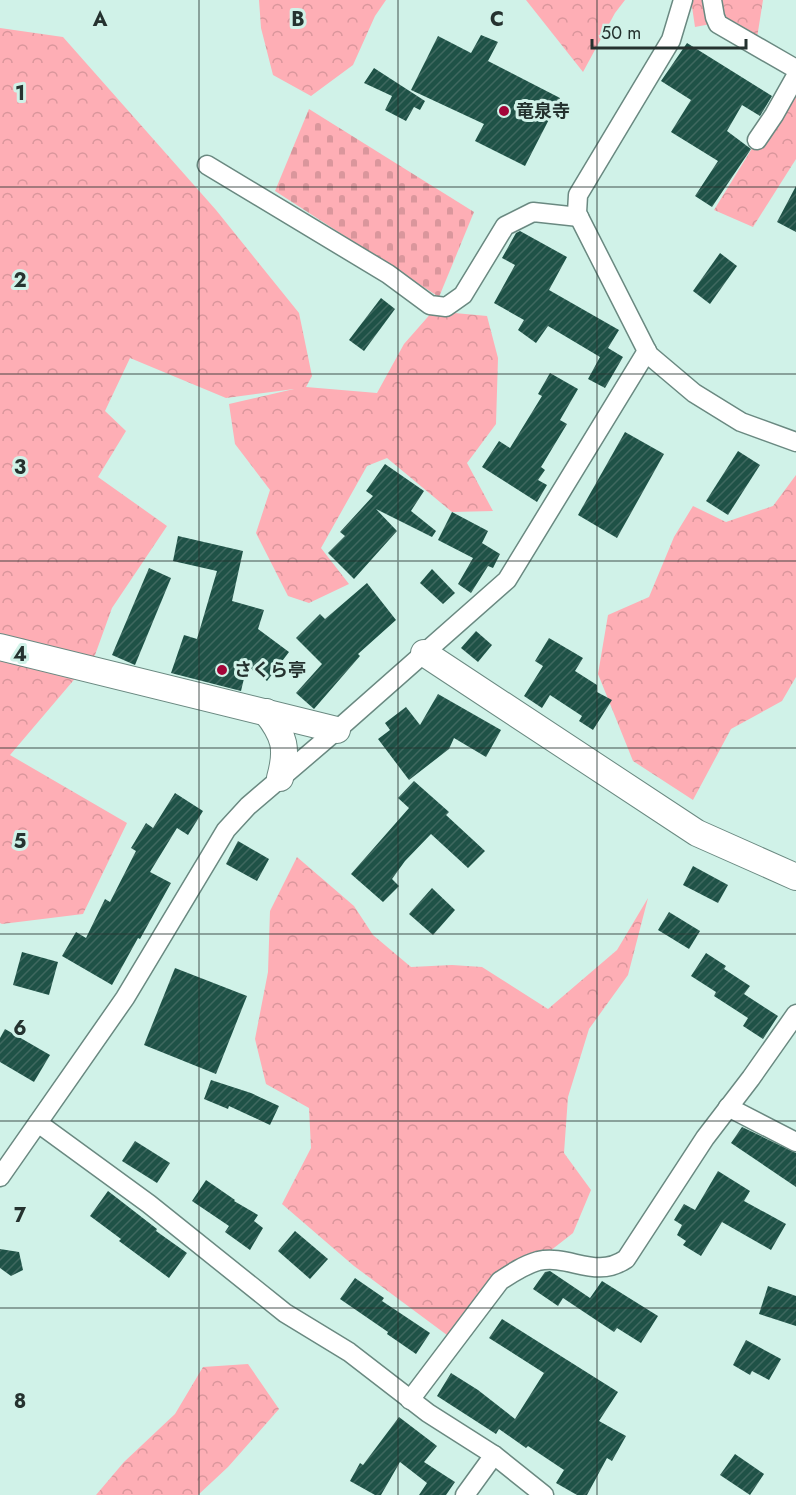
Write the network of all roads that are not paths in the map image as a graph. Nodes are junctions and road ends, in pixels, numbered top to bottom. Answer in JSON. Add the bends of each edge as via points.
{"nodes":[{"id":1,"x":683,"y":0,"type":"edge"},
{"id":2,"x":712,"y":0,"type":"edge"},
{"id":3,"x":796,"y":69,"type":"edge"},
{"id":4,"x":796,"y":76,"type":"edge"},
{"id":5,"x":757,"y":140,"type":"dead end"},
{"id":6,"x":207,"y":165,"type":"dead end"},
{"id":7,"x":579,"y":217,"type":"junction"},
{"id":8,"x":647,"y":351,"type":"junction"},
{"id":9,"x":796,"y":442,"type":"edge"},
{"id":10,"x":0,"y":647,"type":"edge"},
{"id":11,"x":424,"y":653,"type":"junction"},
{"id":12,"x":266,"y":712,"type":"junction"},
{"id":13,"x":337,"y":730,"type":"junction"},
{"id":14,"x":280,"y":778,"type":"junction"},
{"id":15,"x":796,"y":877,"type":"edge"},
{"id":16,"x":796,"y":1014,"type":"edge"},
{"id":17,"x":728,"y":1107,"type":"junction"},
{"id":18,"x":38,"y":1123,"type":"junction"},
{"id":19,"x":796,"y":1142,"type":"edge"},
{"id":20,"x":0,"y":1177,"type":"edge"},
{"id":21,"x":410,"y":1400,"type":"junction"},
{"id":22,"x":494,"y":1455,"type":"junction"},
{"id":23,"x":465,"y":1495,"type":"edge"},
{"id":24,"x":544,"y":1495,"type":"edge"}],
"edges":[{"from":1,"to":7,"type":"street","via":[[671,40],[578,195]]},
{"from":2,"to":3,"type":"street","via":[[718,24]]},
{"from":4,"to":5,"type":"street"},
{"from":6,"to":7,"type":"street","via":[[388,274],[430,305],[447,307],[464,295],[505,226],[533,212]]},
{"from":7,"to":8,"type":"street"},
{"from":8,"to":9,"type":"street","via":[[694,393],[741,422]]},
{"from":8,"to":11,"type":"street","via":[[507,580]]},
{"from":10,"to":12,"type":"street"},
{"from":11,"to":13,"type":"street"},
{"from":11,"to":15,"type":"street","via":[[697,833]]},
{"from":12,"to":13,"type":"street"},
{"from":12,"to":14,"type":"street","via":[[277,727],[286,757]]},
{"from":13,"to":14,"type":"street"},
{"from":14,"to":18,"type":"street","via":[[226,830],[124,998]]},
{"from":16,"to":17,"type":"street"},
{"from":17,"to":19,"type":"street"},
{"from":17,"to":21,"type":"street","via":[[626,1259],[601,1268],[539,1261],[500,1281]]},
{"from":18,"to":20,"type":"street"},
{"from":18,"to":21,"type":"street","via":[[149,1204],[285,1313],[349,1352]]},
{"from":21,"to":22,"type":"street"},
{"from":22,"to":23,"type":"street"},
{"from":22,"to":24,"type":"street"}]}
